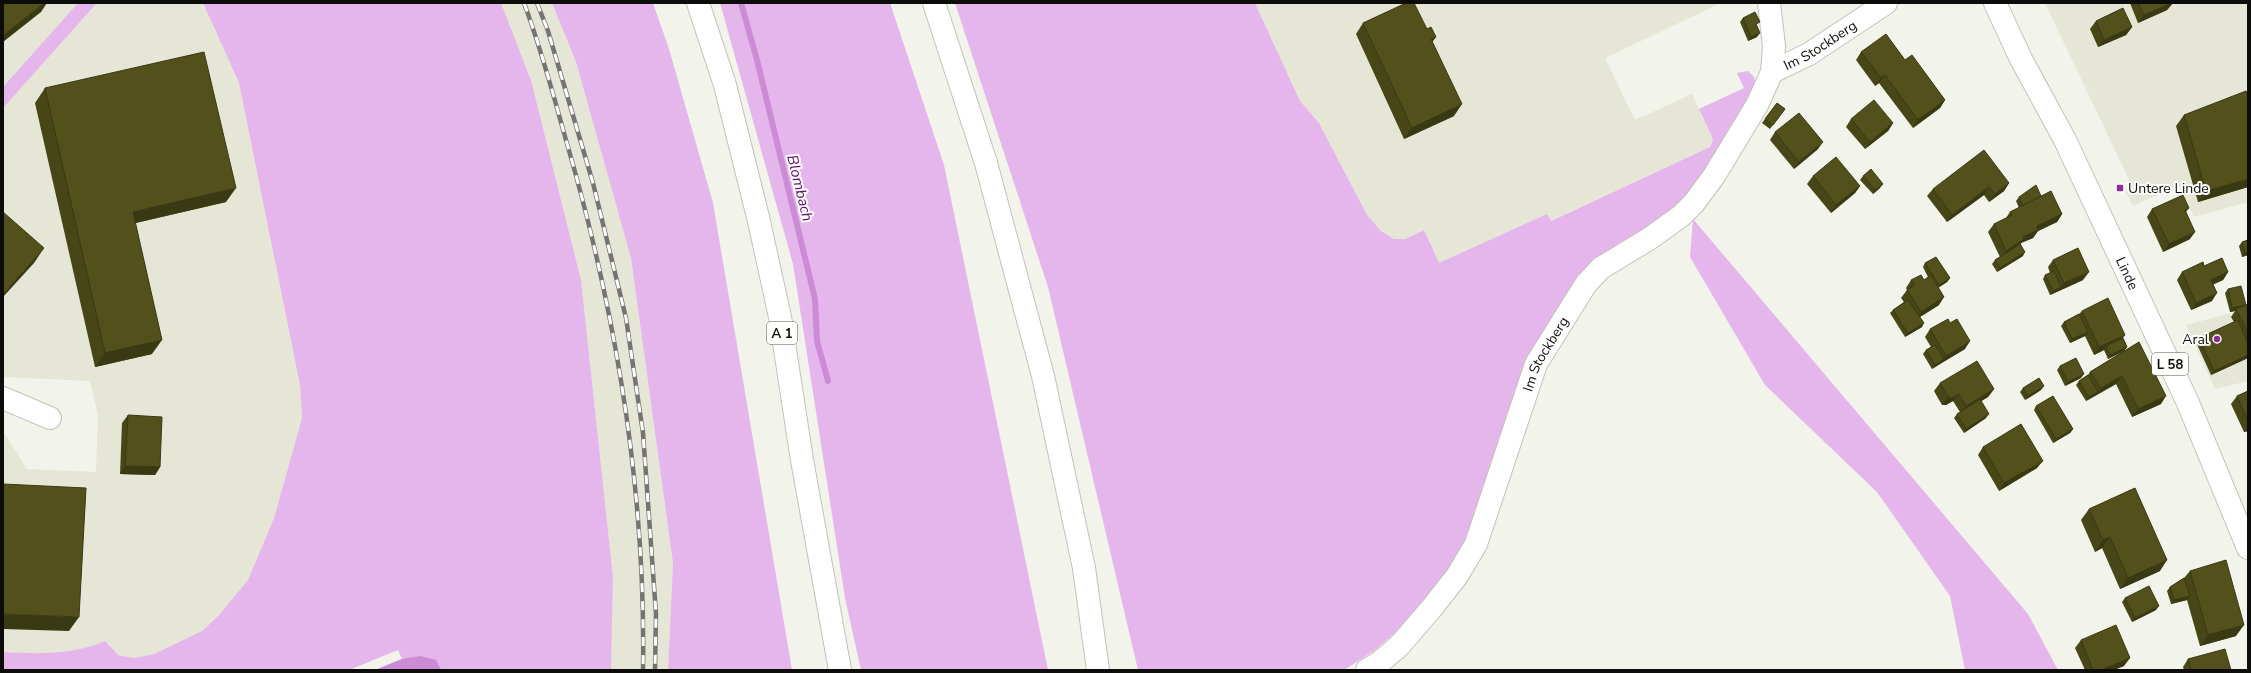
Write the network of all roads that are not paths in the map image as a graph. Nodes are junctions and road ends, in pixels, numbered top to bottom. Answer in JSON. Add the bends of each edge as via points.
{"nodes":[{"id":1,"x":698,"y":3,"type":"edge"},
{"id":2,"x":934,"y":3,"type":"edge"},
{"id":3,"x":1769,"y":3,"type":"edge"},
{"id":4,"x":1886,"y":3,"type":"edge"},
{"id":5,"x":1995,"y":3,"type":"edge"},
{"id":6,"x":1772,"y":72,"type":"junction"},
{"id":7,"x":3,"y":398,"type":"edge"},
{"id":8,"x":50,"y":418,"type":"dead end"},
{"id":9,"x":2248,"y":548,"type":"edge"},
{"id":10,"x":840,"y":670,"type":"edge"},
{"id":11,"x":1098,"y":670,"type":"edge"},
{"id":12,"x":1367,"y":670,"type":"edge"}],
"edges":[{"from":1,"to":10,"type":"main road","number":"A 1","via":[[725,85],[776,301]]},
{"from":2,"to":11,"type":"main road","via":[[986,163],[1043,376],[1084,568]]},
{"from":3,"to":6,"type":"main road","name":"Im Stockberg","via":[[1774,46]]},
{"from":4,"to":6,"type":"main road","name":"Im Stockberg","via":[[1809,54]]},
{"from":5,"to":9,"type":"main road","name":"Linde","number":"L 58","via":[[2064,140],[2185,396]]},
{"from":6,"to":12,"type":"main road","name":"Im Stockberg","via":[[1757,105],[1714,176],[1694,203],[1681,216],[1649,239],[1602,268],[1586,284],[1536,364],[1476,544],[1457,576],[1432,609],[1399,646]]},
{"from":7,"to":8,"type":"main road"}]}
